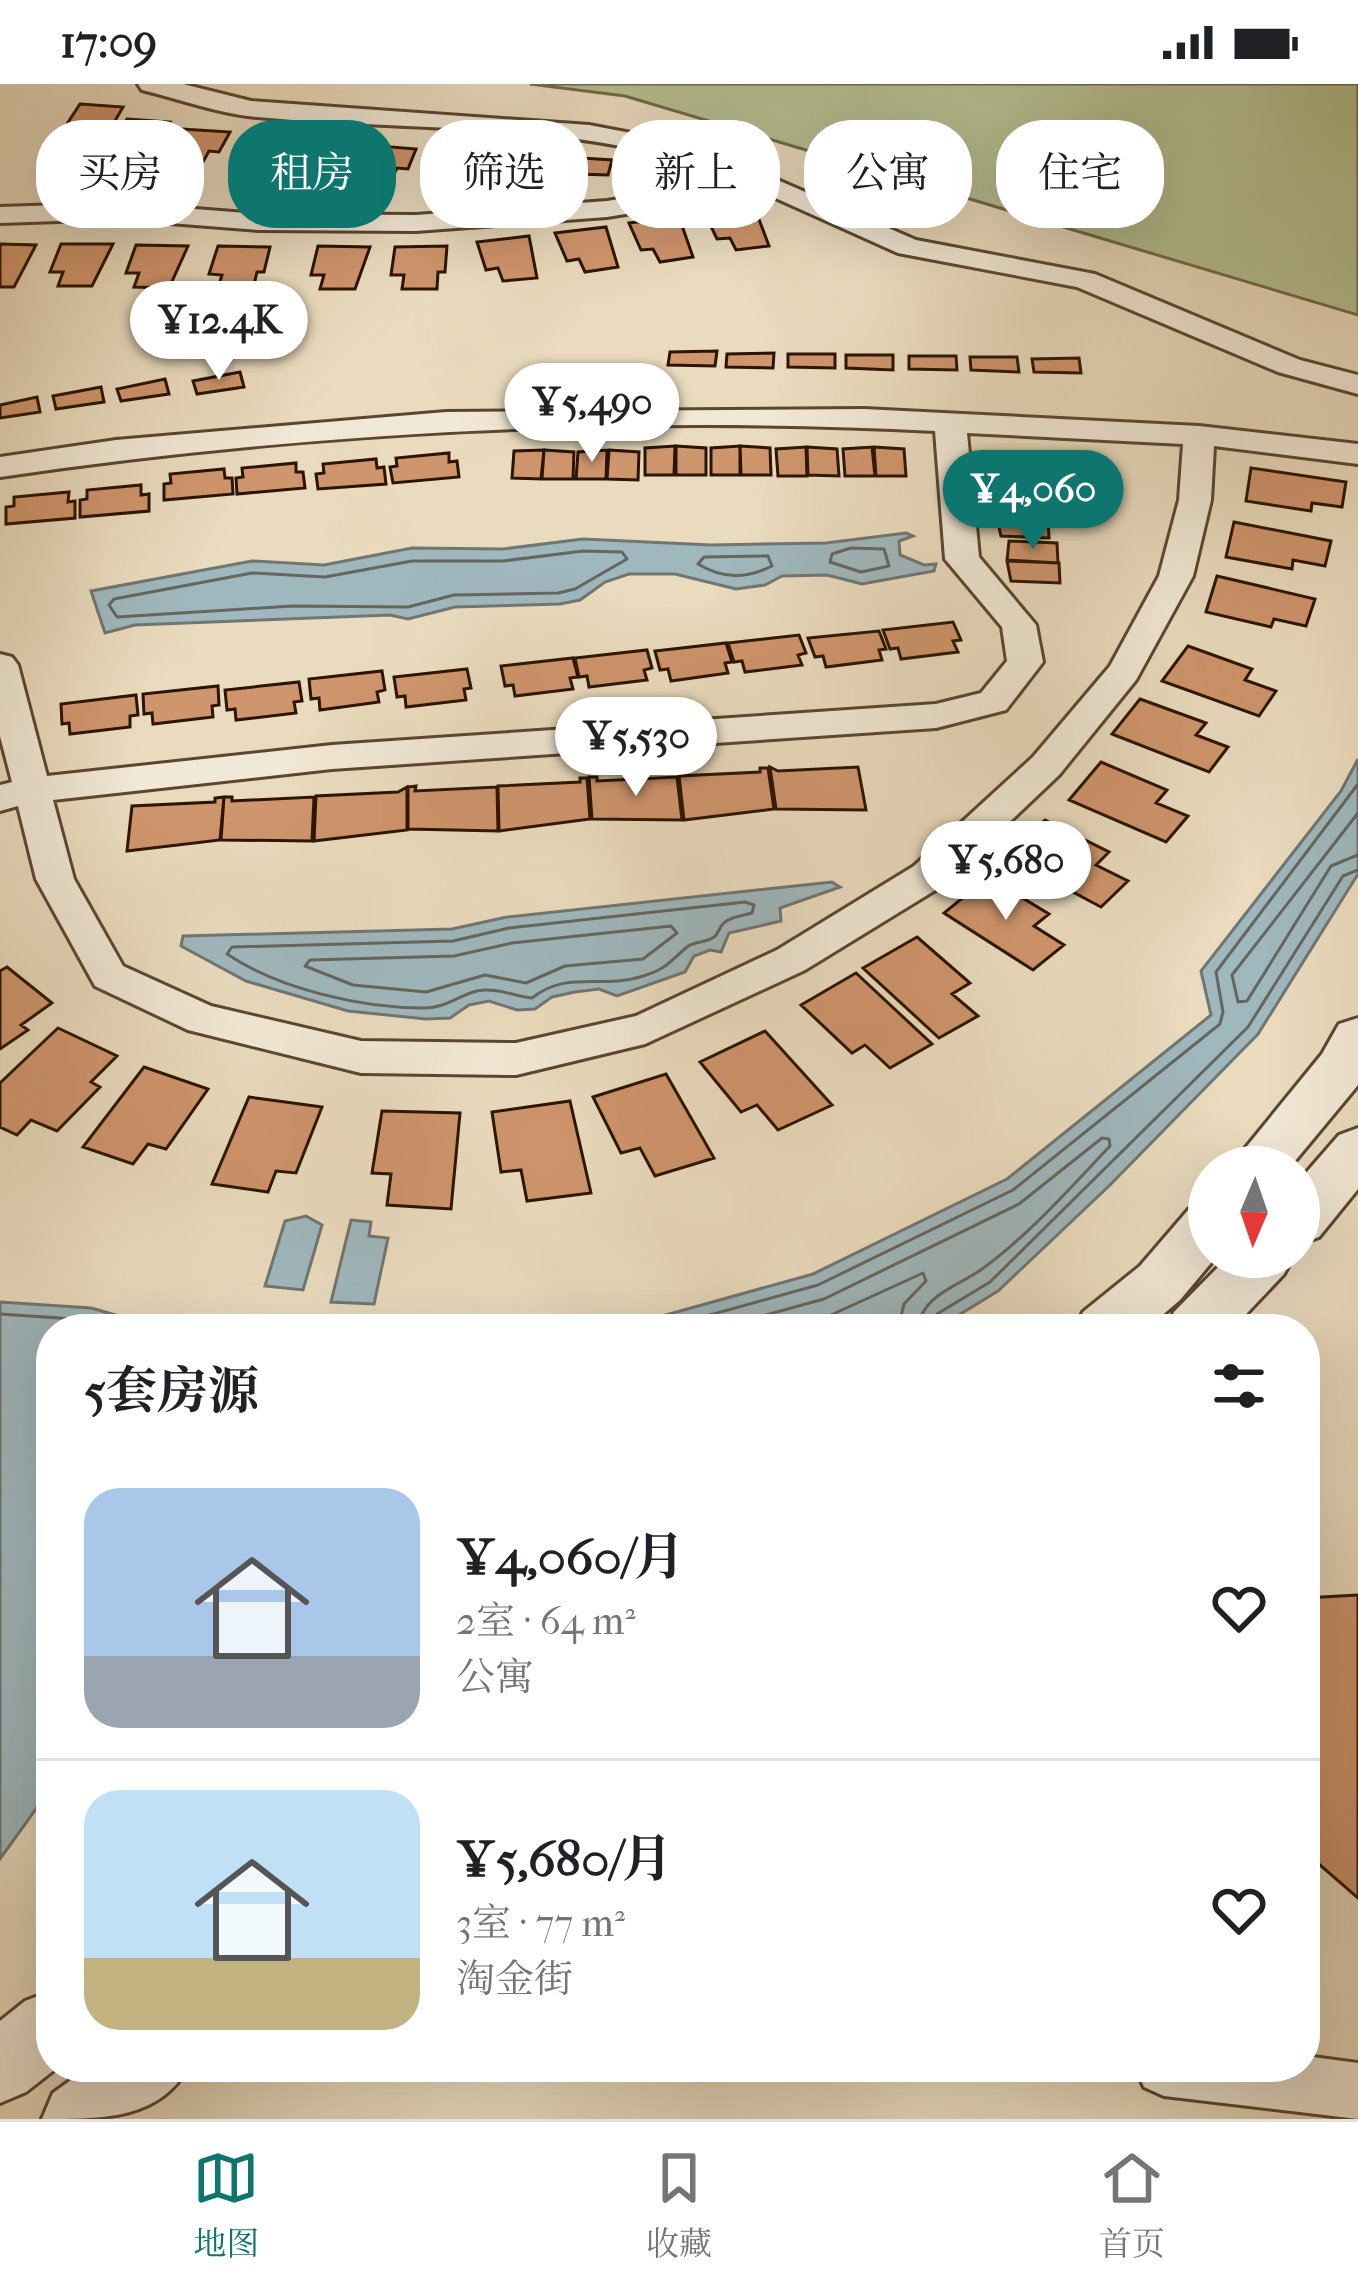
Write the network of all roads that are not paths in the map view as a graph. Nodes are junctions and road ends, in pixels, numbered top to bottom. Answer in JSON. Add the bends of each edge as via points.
{"nodes":[{"id":1,"x":151,"y":84,"type":"edge"},
{"id":2,"x":612,"y":137,"type":"edge"},
{"id":3,"x":780,"y":192,"type":"edge"},
{"id":4,"x":612,"y":208,"type":"edge"},
{"id":5,"x":0,"y":215,"type":"edge"},
{"id":6,"x":1358,"y":386,"type":"edge"},
{"id":7,"x":950,"y":422,"type":"junction"},
{"id":8,"x":1198,"y":435,"type":"junction"},
{"id":9,"x":1358,"y":454,"type":"edge"},
{"id":10,"x":0,"y":467,"type":"edge"},
{"id":11,"x":0,"y":665,"type":"edge"},
{"id":12,"x":16,"y":794,"type":"edge"},
{"id":13,"x":1358,"y":1038,"type":"edge"},
{"id":14,"x":1276,"y":1146,"type":"edge"},
{"id":15,"x":1358,"y":1150,"type":"edge"},
{"id":16,"x":1320,"y":1196,"type":"edge"},
{"id":17,"x":1188,"y":1250,"type":"edge"},
{"id":18,"x":1244,"y":1278,"type":"edge"},
{"id":19,"x":1122,"y":1314,"type":"edge"},
{"id":20,"x":1209,"y":1314,"type":"edge"},
{"id":21,"x":36,"y":2038,"type":"edge"},
{"id":22,"x":0,"y":2066,"type":"edge"},
{"id":23,"x":131,"y":2082,"type":"edge"},
{"id":24,"x":1287,"y":2082,"type":"edge"},
{"id":25,"x":1358,"y":2095,"type":"edge"},
{"id":26,"x":80,"y":2119,"type":"edge"}],
"edges":[{"from":1,"to":2,"type":"street","via":[[251,109]]},
{"from":3,"to":6,"type":"street","via":[[908,247],[1084,280],[1289,366]]},
{"from":4,"to":5,"type":"street","via":[[416,223],[118,211]]},
{"from":7,"to":8,"type":"street"},
{"from":7,"to":10,"type":"street","via":[[446,421]]},
{"from":7,"to":12,"type":"street","via":[[962,559],[1019,625],[1025,662],[993,702],[936,716],[332,757]]},
{"from":8,"to":9,"type":"street"},
{"from":8,"to":12,"type":"street","via":[[1195,500],[1176,575],[1124,672],[1046,766],[928,876],[791,960],[645,1029],[517,1059],[361,1057],[202,1019],[109,976]]},
{"from":11,"to":12,"type":"street"},
{"from":13,"to":14,"type":"street"},
{"from":15,"to":16,"type":"street"},
{"from":17,"to":19,"type":"street"},
{"from":18,"to":20,"type":"street"},
{"from":21,"to":22,"type":"street"},
{"from":23,"to":26,"type":"street"},
{"from":24,"to":25,"type":"street"}]}
